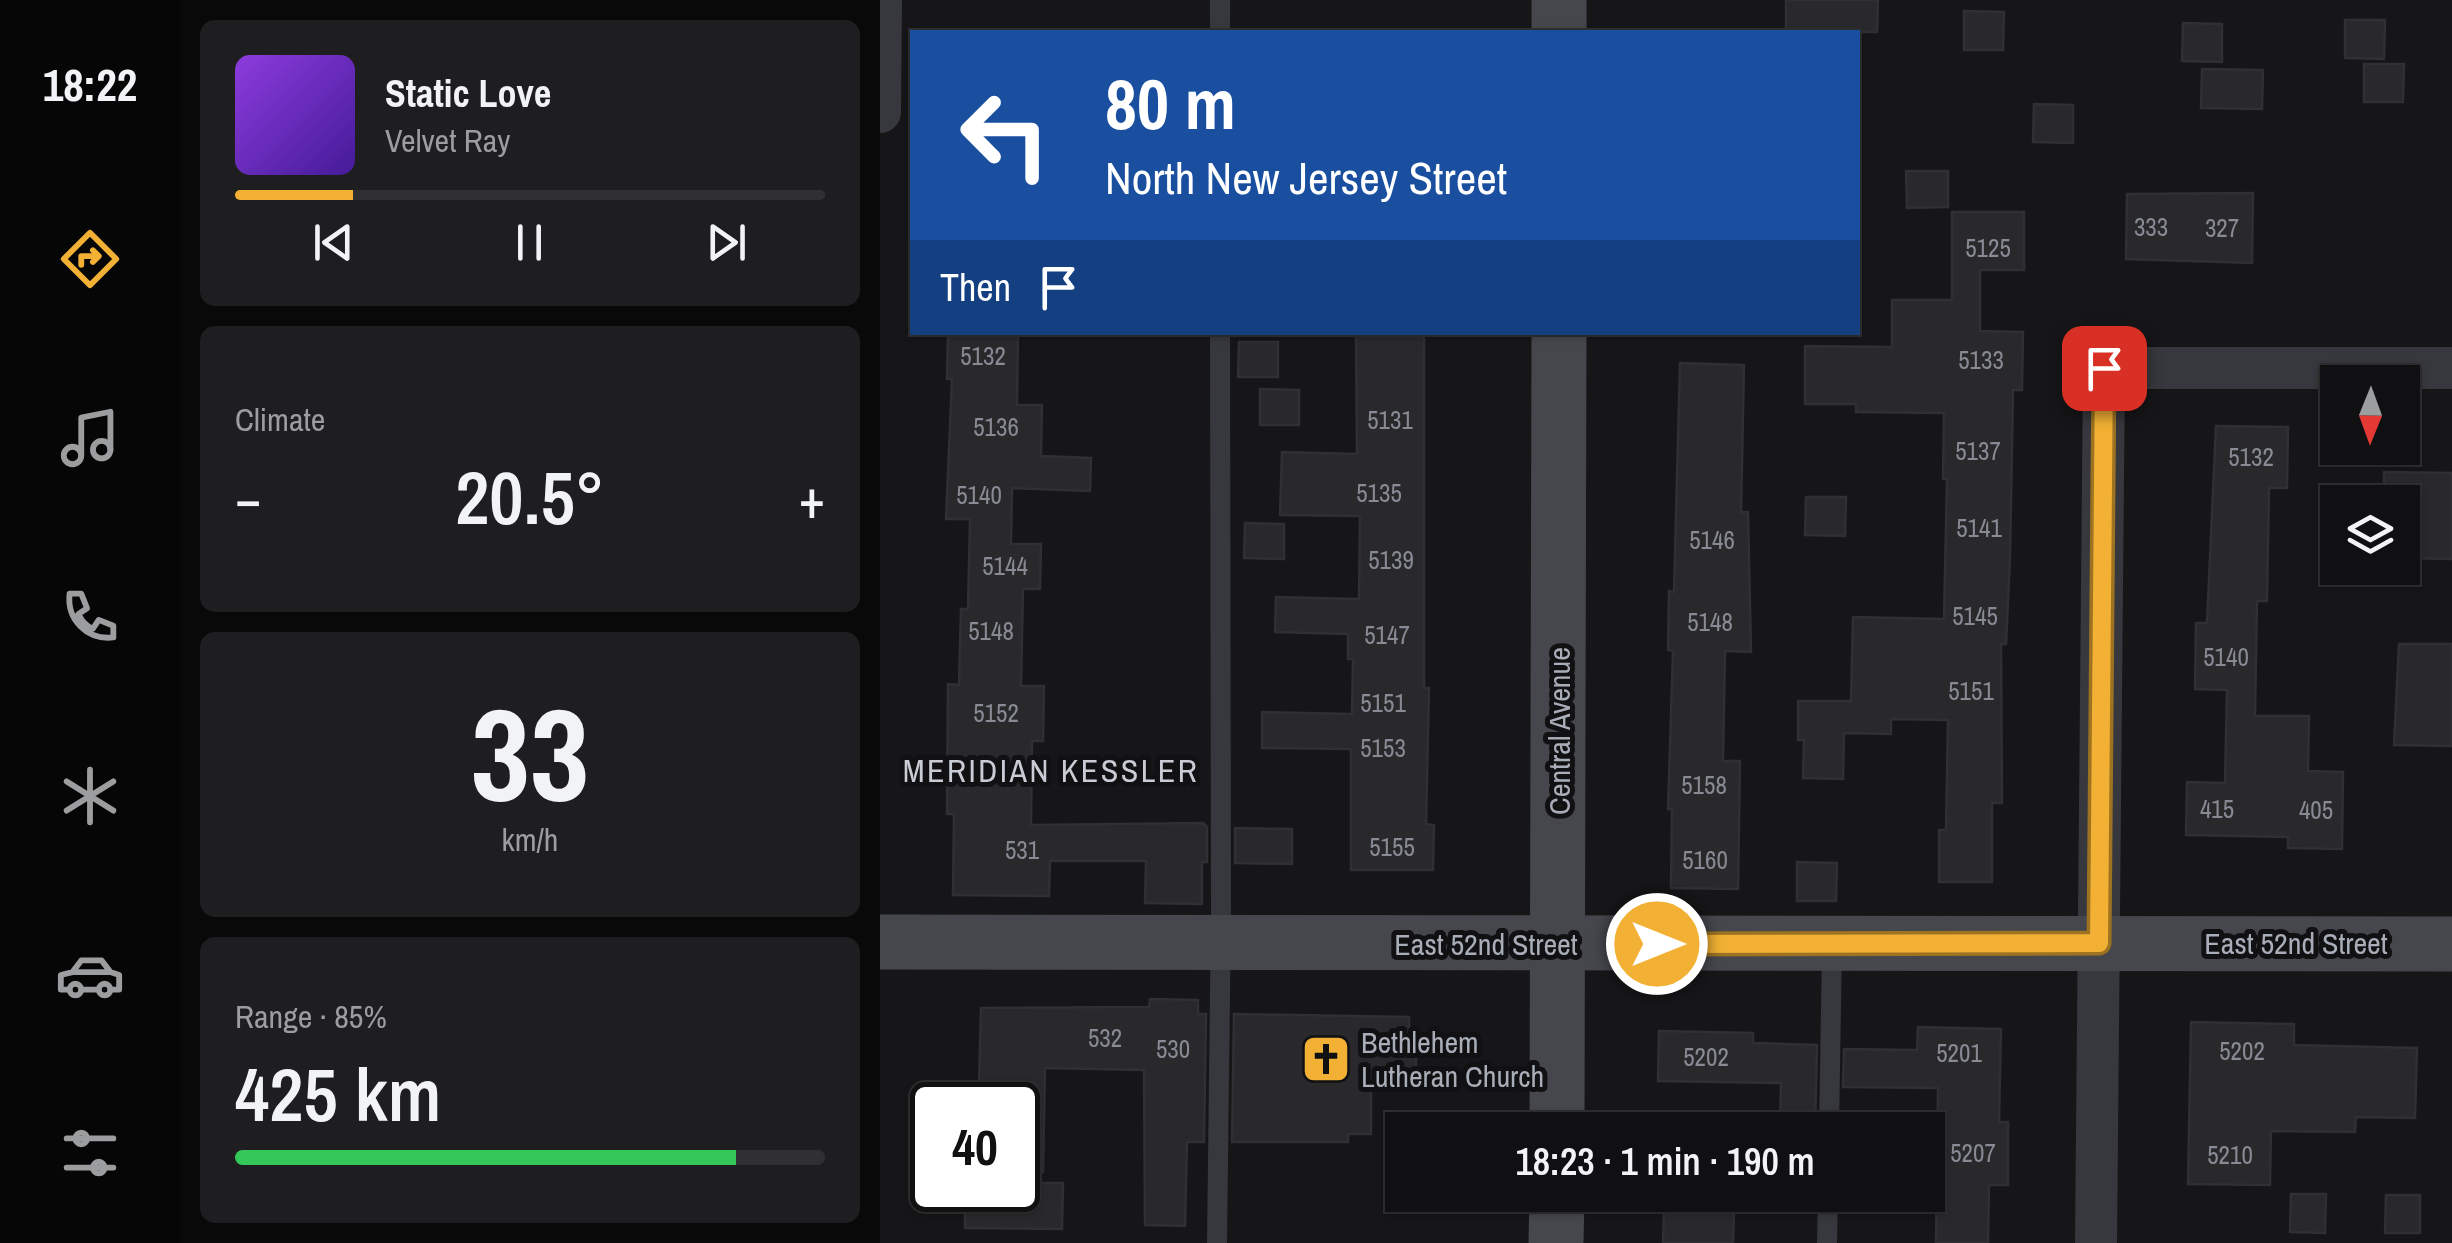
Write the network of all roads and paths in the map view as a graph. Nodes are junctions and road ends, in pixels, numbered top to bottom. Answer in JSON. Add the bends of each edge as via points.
{"nodes":[{"id":1,"x":881,"y":0,"type":"edge"},
{"id":2,"x":1220,"y":0,"type":"edge"},
{"id":3,"x":1560,"y":0,"type":"edge"},
{"id":4,"x":1220,"y":30,"type":"edge"},
{"id":5,"x":1560,"y":30,"type":"edge"},
{"id":6,"x":880,"y":112,"type":"edge"},
{"id":7,"x":1220,"y":335,"type":"edge"},
{"id":8,"x":1559,"y":335,"type":"edge"},
{"id":9,"x":2452,"y":368,"type":"edge"},
{"id":10,"x":880,"y":942,"type":"edge"},
{"id":11,"x":1221,"y":943,"type":"junction"},
{"id":12,"x":2099,"y":943,"type":"junction"},
{"id":13,"x":1558,"y":944,"type":"junction"},
{"id":14,"x":1832,"y":944,"type":"junction"},
{"id":15,"x":2452,"y":944,"type":"edge"},
{"id":16,"x":1557,"y":1112,"type":"edge"},
{"id":17,"x":1829,"y":1112,"type":"edge"},
{"id":18,"x":1557,"y":1212,"type":"edge"},
{"id":19,"x":1828,"y":1212,"type":"edge"},
{"id":20,"x":1217,"y":1243,"type":"edge"},
{"id":21,"x":1556,"y":1243,"type":"edge"},
{"id":22,"x":1827,"y":1243,"type":"edge"},
{"id":23,"x":2096,"y":1243,"type":"edge"}],
"edges":[{"from":1,"to":6,"type":"street"},
{"from":2,"to":4,"type":"lane"},
{"from":3,"to":5,"type":"street"},
{"from":7,"to":11,"type":"lane"},
{"from":8,"to":13,"type":"street","name":"Central Avenue"},
{"from":9,"to":12,"type":"street","via":[[2104,368]]},
{"from":10,"to":11,"type":"street","name":"East 52nd Street"},
{"from":11,"to":13,"type":"street","name":"East 52nd Street"},
{"from":11,"to":20,"type":"lane"},
{"from":12,"to":14,"type":"street","name":"East 52nd Street"},
{"from":12,"to":15,"type":"street","name":"East 52nd Street"},
{"from":12,"to":23,"type":"street"},
{"from":13,"to":14,"type":"street","name":"East 52nd Street"},
{"from":13,"to":16,"type":"street","name":"Central Avenue"},
{"from":14,"to":17,"type":"lane"},
{"from":18,"to":21,"type":"street"},
{"from":19,"to":22,"type":"lane"}]}
